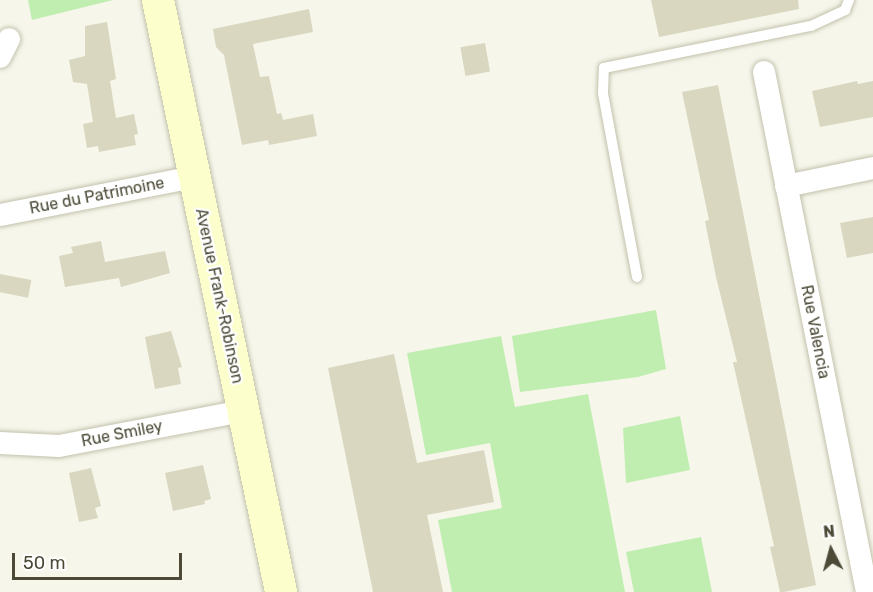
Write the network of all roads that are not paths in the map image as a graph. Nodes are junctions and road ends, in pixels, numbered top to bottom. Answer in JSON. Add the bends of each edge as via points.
{"nodes":[{"id":1,"x":158,"y":0,"type":"edge"},
{"id":2,"x":849,"y":0,"type":"edge"},
{"id":3,"x":764,"y":72,"type":"dead end"},
{"id":4,"x":873,"y":168,"type":"edge"},
{"id":5,"x":194,"y":177,"type":"junction"},
{"id":6,"x":786,"y":186,"type":"junction"},
{"id":7,"x":0,"y":215,"type":"edge"},
{"id":8,"x":637,"y":277,"type":"dead end"},
{"id":9,"x":243,"y":411,"type":"junction"},
{"id":10,"x":0,"y":443,"type":"edge"},
{"id":11,"x":281,"y":592,"type":"edge"},
{"id":12,"x":867,"y":592,"type":"edge"}],
"edges":[{"from":1,"to":5,"type":"main road","name":"Avenue Frank-Robinson"},
{"from":2,"to":8,"type":"lane","via":[[845,10],[811,26],[603,68],[603,93]]},
{"from":3,"to":6,"type":"street","name":"Rue Valencia"},
{"from":4,"to":6,"type":"street"},
{"from":5,"to":7,"type":"street","name":"Rue du Patrimoine"},
{"from":5,"to":9,"type":"main road","name":"Avenue Frank-Robinson"},
{"from":6,"to":12,"type":"street","name":"Rue Valencia"},
{"from":9,"to":10,"type":"street","name":"Rue Smiley","via":[[58,446]]},
{"from":9,"to":11,"type":"main road","name":"Avenue Frank-Robinson"}]}
